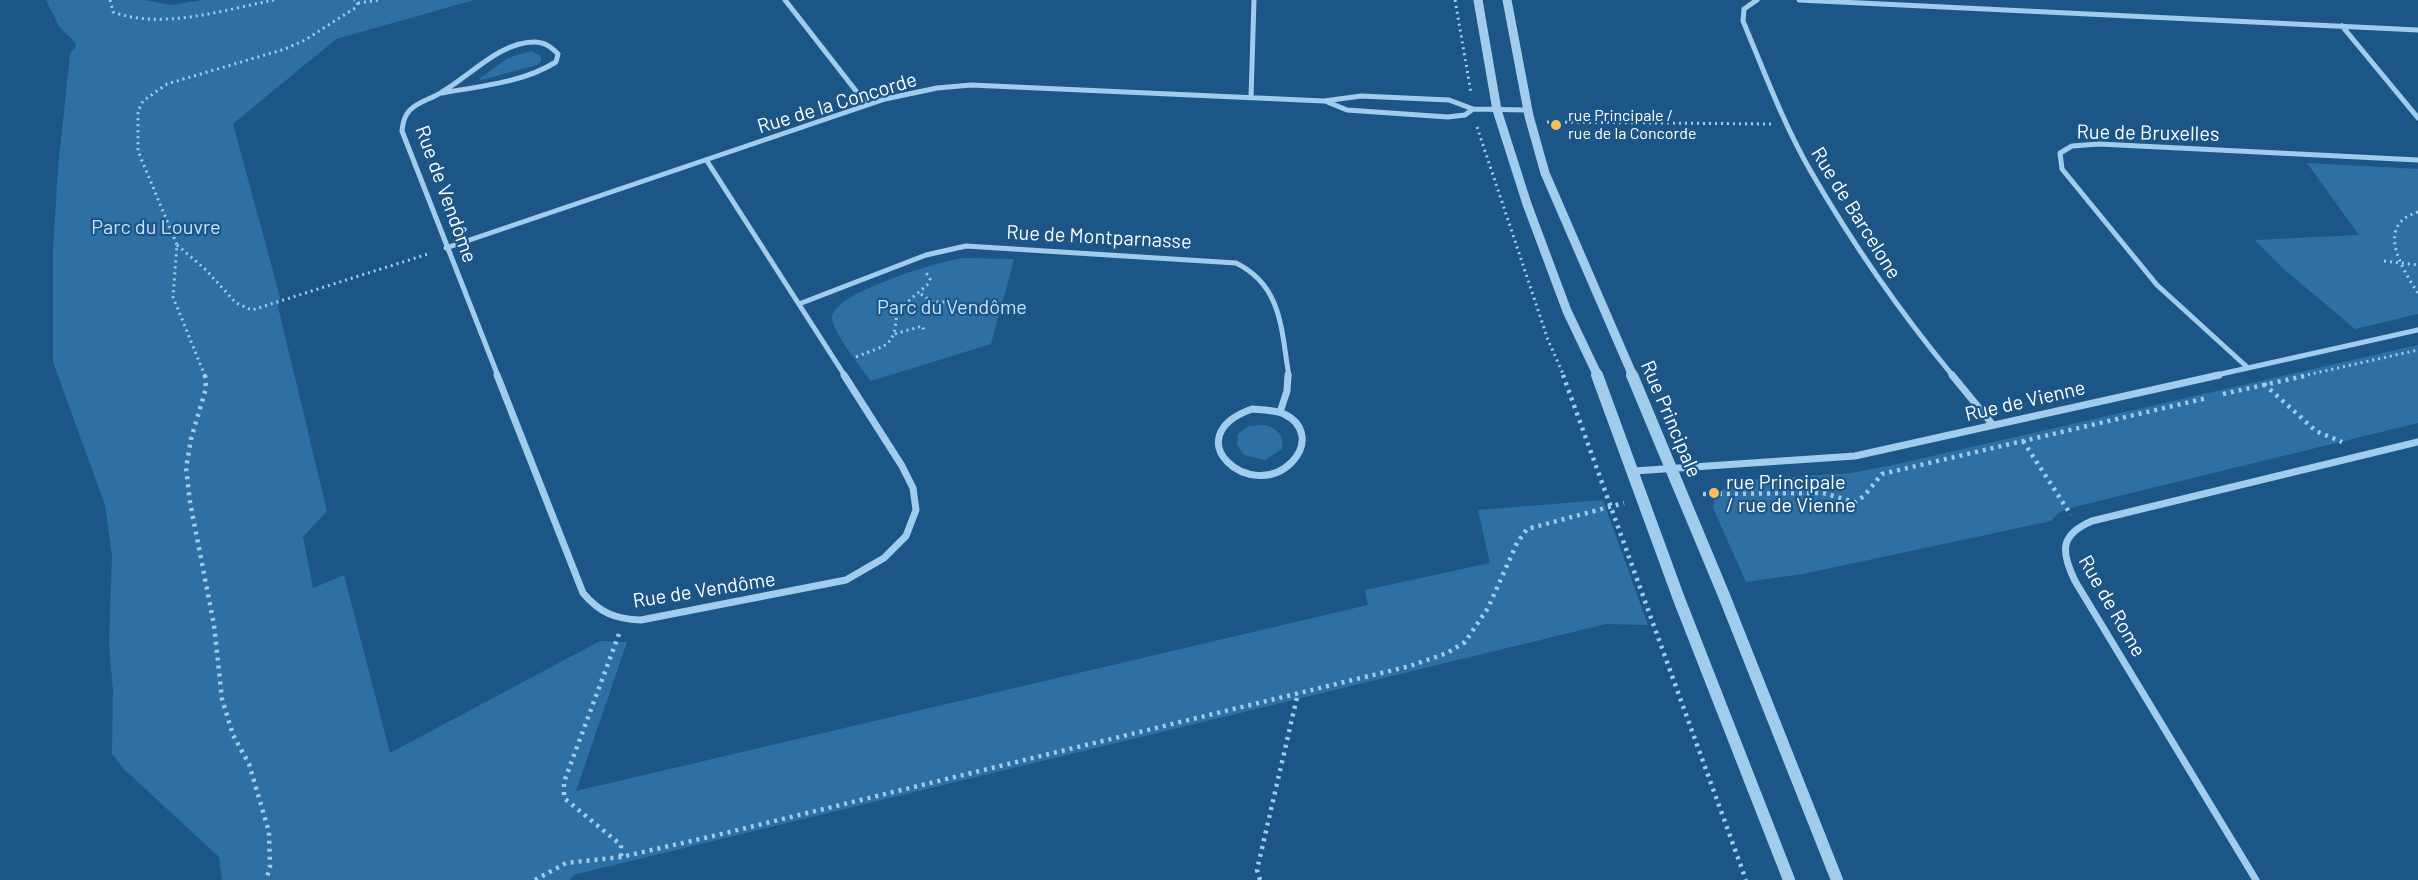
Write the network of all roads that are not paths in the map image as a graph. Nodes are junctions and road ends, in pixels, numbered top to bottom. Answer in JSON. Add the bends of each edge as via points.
{"nodes":[{"id":1,"x":785,"y":0,"type":"edge"},
{"id":2,"x":1254,"y":0,"type":"edge"},
{"id":3,"x":1478,"y":0,"type":"edge"},
{"id":4,"x":1507,"y":0,"type":"edge"},
{"id":5,"x":1756,"y":0,"type":"edge"},
{"id":6,"x":1799,"y":0,"type":"edge"},
{"id":7,"x":2342,"y":26,"type":"junction"},
{"id":8,"x":2418,"y":30,"type":"edge"},
{"id":9,"x":442,"y":93,"type":"junction"},
{"id":10,"x":1251,"y":98,"type":"junction"},
{"id":11,"x":1324,"y":101,"type":"junction"},
{"id":12,"x":867,"y":105,"type":"junction"},
{"id":13,"x":1473,"y":109,"type":"junction"},
{"id":14,"x":1497,"y":110,"type":"junction"},
{"id":15,"x":1527,"y":110,"type":"junction"},
{"id":16,"x":2418,"y":118,"type":"edge"},
{"id":17,"x":2418,"y":160,"type":"edge"},
{"id":18,"x":707,"y":161,"type":"junction"},
{"id":19,"x":446,"y":248,"type":"junction"},
{"id":20,"x":799,"y":304,"type":"junction"},
{"id":21,"x":2418,"y":330,"type":"edge"},
{"id":22,"x":2247,"y":367,"type":"junction"},
{"id":23,"x":1280,"y":412,"type":"junction"},
{"id":24,"x":1993,"y":425,"type":"junction"},
{"id":25,"x":2418,"y":442,"type":"edge"},
{"id":26,"x":1670,"y":469,"type":"junction"},
{"id":27,"x":1634,"y":471,"type":"junction"},
{"id":28,"x":1789,"y":880,"type":"edge"},
{"id":29,"x":1837,"y":880,"type":"edge"},
{"id":30,"x":2256,"y":880,"type":"edge"}],
"edges":[{"from":1,"to":12,"type":"street"},
{"from":2,"to":10,"type":"street"},
{"from":3,"to":14,"type":"street"},
{"from":4,"to":15,"type":"street","name":"Rue Principale"},
{"from":5,"to":24,"type":"street","name":"Rue de Barcelone","via":[[1743,9],[1743,21],[1810,170],[1905,318]]},
{"from":6,"to":7,"type":"street"},
{"from":7,"to":8,"type":"street"},
{"from":7,"to":16,"type":"street"},
{"from":9,"to":9,"type":"street","name":"Rue de Vendôme","via":[[540,72],[556,62],[558,54],[543,43],[513,46]]},
{"from":9,"to":19,"type":"street","name":"Rue de Vendôme","via":[[408,112],[402,131]]},
{"from":10,"to":11,"type":"street","name":"Rue de la Concorde"},
{"from":10,"to":12,"type":"street","name":"Rue de la Concorde","via":[[971,85],[937,88]]},
{"from":11,"to":13,"type":"street","name":"Rue de la Concorde","via":[[1350,96],[1449,100]]},
{"from":11,"to":13,"type":"street","name":"Rue de la Concorde","via":[[1347,110],[1448,117],[1465,115]]},
{"from":12,"to":18,"type":"street","name":"Rue de la Concorde"},
{"from":13,"to":14,"type":"street","name":"Rue de la Concorde"},
{"from":14,"to":15,"type":"street","name":"Rue de la Concorde"},
{"from":14,"to":27,"type":"street","via":[[1555,282],[1587,349]]},
{"from":15,"to":26,"type":"street","name":"Rue Principale","via":[[1556,202],[1570,226]]},
{"from":17,"to":22,"type":"street","name":"Rue de Bruxelles","via":[[2107,144],[2074,145],[2059,154],[2062,169],[2157,285]]},
{"from":18,"to":19,"type":"street","name":"Rue de la Concorde"},
{"from":18,"to":20,"type":"street","name":"Rue de Vendôme"},
{"from":19,"to":20,"type":"street","name":"Rue de Vendôme","via":[[584,593],[596,610],[612,618],[641,620],[846,580],[892,551],[911,527],[915,496],[909,480]]},
{"from":20,"to":23,"type":"street","name":"Rue de Montparnasse","via":[[926,255],[966,246],[1236,263],[1260,275],[1273,295],[1289,378]]},
{"from":21,"to":22,"type":"street","name":"Rue de Vienne"},
{"from":22,"to":24,"type":"street","name":"Rue de Vienne"},
{"from":23,"to":23,"type":"street","via":[[1252,409],[1227,420],[1217,441],[1227,462],[1252,474],[1280,472],[1292,465],[1300,457],[1304,436],[1295,422]]},
{"from":24,"to":26,"type":"street","name":"Rue de Vienne","via":[[1855,456]]},
{"from":25,"to":30,"type":"street","name":"Rue de Rome","via":[[2091,521],[2070,532],[2065,543],[2064,554],[2072,574]]},
{"from":26,"to":27,"type":"street","name":"Rue de Vienne"},
{"from":26,"to":29,"type":"street","name":"Rue Principale"},
{"from":27,"to":28,"type":"street","via":[[1679,599]]}]}
